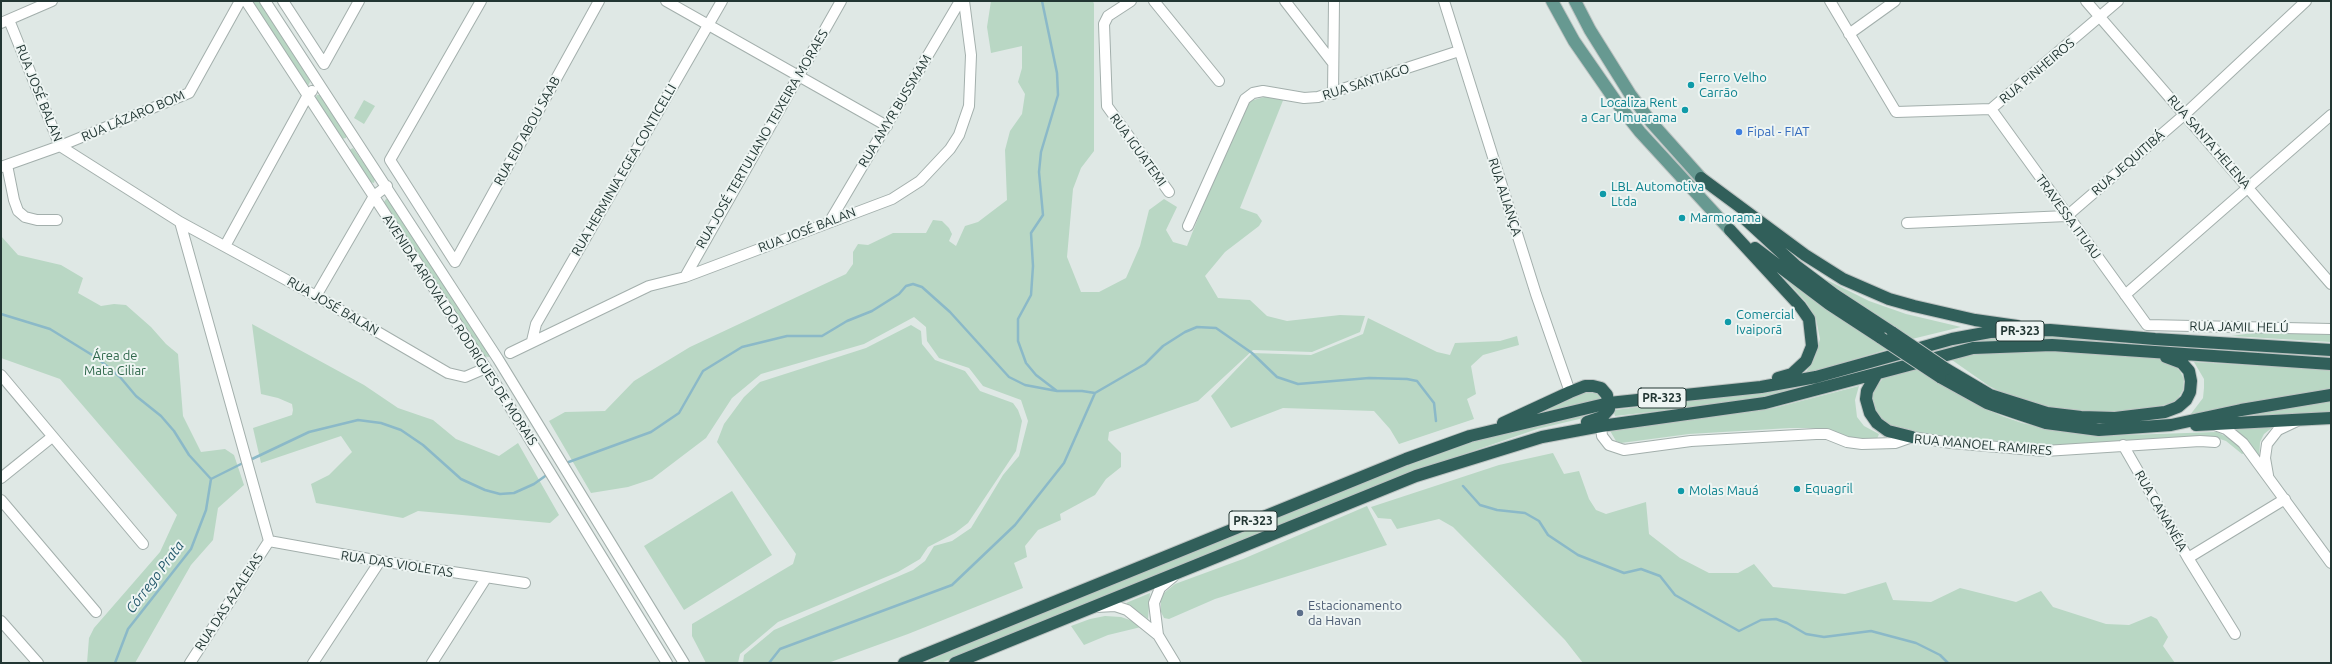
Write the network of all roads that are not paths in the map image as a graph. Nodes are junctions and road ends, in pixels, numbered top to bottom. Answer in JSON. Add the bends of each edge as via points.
{"nodes":[{"id":1,"x":52,"y":1,"type":"edge"},
{"id":2,"x":240,"y":1,"type":"edge"},
{"id":3,"x":246,"y":1,"type":"edge"},
{"id":4,"x":265,"y":1,"type":"edge"},
{"id":5,"x":283,"y":1,"type":"edge"},
{"id":6,"x":359,"y":1,"type":"edge"},
{"id":7,"x":481,"y":1,"type":"edge"},
{"id":8,"x":599,"y":1,"type":"edge"},
{"id":9,"x":666,"y":1,"type":"edge"},
{"id":10,"x":722,"y":1,"type":"edge"},
{"id":11,"x":841,"y":1,"type":"edge"},
{"id":12,"x":960,"y":1,"type":"edge"},
{"id":13,"x":964,"y":1,"type":"edge"},
{"id":14,"x":1131,"y":1,"type":"edge"},
{"id":15,"x":1154,"y":1,"type":"edge"},
{"id":16,"x":1285,"y":1,"type":"edge"},
{"id":17,"x":1334,"y":1,"type":"edge"},
{"id":18,"x":1444,"y":1,"type":"edge"},
{"id":19,"x":1552,"y":1,"type":"edge"},
{"id":20,"x":1575,"y":1,"type":"edge"},
{"id":21,"x":1830,"y":1,"type":"edge"},
{"id":22,"x":1895,"y":1,"type":"edge"},
{"id":23,"x":2086,"y":1,"type":"edge"},
{"id":24,"x":2118,"y":1,"type":"edge"},
{"id":25,"x":2301,"y":3,"type":"edge"},
{"id":26,"x":2100,"y":17,"type":"junction"},
{"id":27,"x":5,"y":22,"type":"edge"},
{"id":28,"x":708,"y":25,"type":"junction"},
{"id":29,"x":1849,"y":34,"type":"junction"},
{"id":30,"x":1459,"y":51,"type":"junction"},
{"id":31,"x":1333,"y":63,"type":"junction"},
{"id":32,"x":798,"y":76,"type":"junction"},
{"id":33,"x":1219,"y":82,"type":"dead end"},
{"id":34,"x":319,"y":86,"type":"junction"},
{"id":35,"x":1333,"y":94,"type":"junction"},
{"id":36,"x":308,"y":95,"type":"junction"},
{"id":37,"x":1991,"y":109,"type":"junction"},
{"id":38,"x":2184,"y":115,"type":"junction"},
{"id":39,"x":2331,"y":115,"type":"edge"},
{"id":40,"x":1652,"y":122,"type":"junction"},
{"id":41,"x":887,"y":126,"type":"junction"},
{"id":42,"x":1640,"y":132,"type":"junction"},
{"id":43,"x":60,"y":146,"type":"junction"},
{"id":44,"x":4,"y":166,"type":"edge"},
{"id":45,"x":1701,"y":178,"type":"junction"},
{"id":46,"x":386,"y":186,"type":"junction"},
{"id":47,"x":2248,"y":186,"type":"junction"},
{"id":48,"x":1169,"y":192,"type":"dead end"},
{"id":49,"x":374,"y":196,"type":"junction"},
{"id":50,"x":2067,"y":216,"type":"junction"},
{"id":51,"x":57,"y":220,"type":"dead end"},
{"id":52,"x":830,"y":221,"type":"junction"},
{"id":53,"x":180,"y":222,"type":"junction"},
{"id":54,"x":1907,"y":223,"type":"dead end"},
{"id":55,"x":1188,"y":226,"type":"dead end"},
{"id":56,"x":1730,"y":230,"type":"junction"},
{"id":57,"x":225,"y":246,"type":"junction"},
{"id":58,"x":685,"y":277,"type":"junction"},
{"id":59,"x":2331,"y":284,"type":"edge"},
{"id":60,"x":2125,"y":295,"type":"junction"},
{"id":61,"x":316,"y":296,"type":"junction"},
{"id":62,"x":2147,"y":325,"type":"joint"},
{"id":63,"x":2331,"y":328,"type":"edge"},
{"id":64,"x":2050,"y":330,"type":"junction"},
{"id":65,"x":532,"y":341,"type":"junction"},
{"id":66,"x":2123,"y":350,"type":"junction"},
{"id":67,"x":2331,"y":350,"type":"edge"},
{"id":68,"x":510,"y":353,"type":"dead end"},
{"id":69,"x":2331,"y":364,"type":"edge"},
{"id":70,"x":486,"y":368,"type":"junction"},
{"id":71,"x":1943,"y":373,"type":"junction"},
{"id":72,"x":1,"y":374,"type":"edge"},
{"id":73,"x":1876,"y":375,"type":"junction"},
{"id":74,"x":1570,"y":392,"type":"junction"},
{"id":75,"x":1716,"y":392,"type":"junction"},
{"id":76,"x":2331,"y":395,"type":"edge"},
{"id":77,"x":1608,"y":409,"type":"junction"},
{"id":78,"x":2331,"y":418,"type":"edge"},
{"id":79,"x":2300,"y":420,"type":"junction"},
{"id":80,"x":2171,"y":425,"type":"junction"},
{"id":81,"x":2213,"y":425,"type":"junction"},
{"id":82,"x":1601,"y":426,"type":"junction"},
{"id":83,"x":1470,"y":436,"type":"junction"},
{"id":84,"x":52,"y":437,"type":"junction"},
{"id":85,"x":1542,"y":437,"type":"junction"},
{"id":86,"x":1912,"y":437,"type":"junction"},
{"id":87,"x":2215,"y":442,"type":"dead end"},
{"id":88,"x":2123,"y":445,"type":"junction"},
{"id":89,"x":2268,"y":477,"type":"junction"},
{"id":90,"x":1,"y":478,"type":"edge"},
{"id":91,"x":2285,"y":499,"type":"junction"},
{"id":92,"x":1,"y":500,"type":"edge"},
{"id":93,"x":269,"y":542,"type":"junction"},
{"id":94,"x":143,"y":544,"type":"dead end"},
{"id":95,"x":2188,"y":558,"type":"junction"},
{"id":96,"x":380,"y":561,"type":"junction"},
{"id":97,"x":2331,"y":563,"type":"edge"},
{"id":98,"x":1183,"y":571,"type":"junction"},
{"id":99,"x":486,"y":578,"type":"junction"},
{"id":100,"x":525,"y":583,"type":"dead end"},
{"id":101,"x":1092,"y":607,"type":"junction"},
{"id":102,"x":96,"y":612,"type":"dead end"},
{"id":103,"x":1,"y":621,"type":"edge"},
{"id":104,"x":2235,"y":634,"type":"dead end"},
{"id":105,"x":1158,"y":635,"type":"junction"},
{"id":106,"x":38,"y":663,"type":"edge"},
{"id":107,"x":190,"y":663,"type":"edge"},
{"id":108,"x":313,"y":663,"type":"edge"},
{"id":109,"x":432,"y":663,"type":"edge"},
{"id":110,"x":667,"y":663,"type":"edge"},
{"id":111,"x":684,"y":663,"type":"edge"},
{"id":112,"x":904,"y":663,"type":"edge"},
{"id":113,"x":955,"y":663,"type":"edge"},
{"id":114,"x":1175,"y":663,"type":"edge"}],
"edges":[{"from":1,"to":27,"type":"street"},
{"from":2,"to":43,"type":"street","name":"RUA LÁZARO BOM","via":[[189,93]]},
{"from":3,"to":36,"type":"street","name":"AVENIDA ARIOVALDO RODRIGUES DE MORAIS"},
{"from":4,"to":34,"type":"street","name":"AVENIDA ARIOVALDO RODRIGUES DE MORAIS"},
{"from":5,"to":6,"type":"street","via":[[324,64]]},
{"from":7,"to":8,"type":"street","name":"RUA EID ABOU SAAB","via":[[390,160],[455,262]]},
{"from":9,"to":28,"type":"street"},
{"from":10,"to":28,"type":"street","name":"RUA HERMINIA EGEA CONTICELLI"},
{"from":11,"to":32,"type":"street","name":"RUA JOSÉ TERTULIANO TEIXEIRA MORAES"},
{"from":12,"to":41,"type":"street","name":"RUA AMYR BUSSMAM"},
{"from":13,"to":52,"type":"street","name":"RUA JOSÉ BALAN","via":[[971,55],[971,84],[967,113],[959,135],[940,161],[908,189],[892,199]]},
{"from":14,"to":48,"type":"street","name":"RUA IGUATEMI","via":[[1108,16],[1104,24],[1107,106]]},
{"from":15,"to":33,"type":"street"},
{"from":16,"to":31,"type":"street"},
{"from":17,"to":31,"type":"street"},
{"from":18,"to":30,"type":"street","name":"RUA ALIANÇA"},
{"from":19,"to":42,"type":"main road","via":[[1574,41]]},
{"from":20,"to":40,"type":"main road","via":[[1603,52]]},
{"from":21,"to":29,"type":"street"},
{"from":22,"to":29,"type":"street"},
{"from":23,"to":26,"type":"street","name":"RUA SANTA HELENA"},
{"from":24,"to":26,"type":"street","name":"RUA PINHEIROS"},
{"from":25,"to":38,"type":"street","name":"RUA JEQUITIBÁ"},
{"from":26,"to":37,"type":"street","name":"RUA PINHEIROS"},
{"from":26,"to":38,"type":"street","name":"RUA SANTA HELENA"},
{"from":27,"to":43,"type":"street","name":"RUA JOSÉ BALAN"},
{"from":28,"to":32,"type":"street"},
{"from":28,"to":65,"type":"street","name":"RUA HERMINIA EGEA CONTICELLI","via":[[536,324]]},
{"from":29,"to":37,"type":"street","name":"RUA PINHEIROS","via":[[1896,112]]},
{"from":30,"to":35,"type":"street","name":"RUA SANTIAGO"},
{"from":30,"to":74,"type":"street","name":"RUA ALIANÇA"},
{"from":31,"to":35,"type":"street"},
{"from":32,"to":41,"type":"street"},
{"from":32,"to":58,"type":"street","name":"RUA JOSÉ TERTULIANO TEIXEIRA MORAES"},
{"from":34,"to":36,"type":"street"},
{"from":34,"to":46,"type":"street","name":"AVENIDA ARIOVALDO RODRIGUES DE MORAIS"},
{"from":35,"to":55,"type":"street","name":"RUA SANTIAGO","via":[[1304,98],[1263,91],[1253,93],[1245,99]]},
{"from":36,"to":49,"type":"street","name":"AVENIDA ARIOVALDO RODRIGUES DE MORAIS"},
{"from":36,"to":57,"type":"street"},
{"from":37,"to":50,"type":"street","name":"TRAVESSA ITUAU"},
{"from":38,"to":47,"type":"street","name":"RUA SANTA HELENA"},
{"from":38,"to":50,"type":"street","name":"RUA JEQUITIBÁ"},
{"from":39,"to":47,"type":"street"},
{"from":40,"to":42,"type":"main road"},
{"from":40,"to":45,"type":"main road"},
{"from":41,"to":52,"type":"street","name":"RUA AMYR BUSSMAM"},
{"from":42,"to":56,"type":"main road"},
{"from":43,"to":44,"type":"street","name":"RUA LÁZARO BOM"},
{"from":43,"to":53,"type":"street","name":"RUA JOSÉ BALAN"},
{"from":44,"to":51,"type":"street","via":[[18,211],[25,217],[37,220]]},
{"from":45,"to":64,"type":"highway","via":[[1821,267],[1866,289],[1944,314]]},
{"from":45,"to":71,"type":"highway","bridge":true,"via":[[1795,265],[1835,296],[1893,333]]},
{"from":46,"to":49,"type":"street"},
{"from":46,"to":111,"type":"street","name":"AVENIDA ARIOVALDO RODRIGUES DE MORAIS","via":[[498,359]]},
{"from":47,"to":59,"type":"street","name":"RUA SANTA HELENA"},
{"from":47,"to":60,"type":"street"},
{"from":49,"to":61,"type":"street"},
{"from":49,"to":70,"type":"street","name":"AVENIDA ARIOVALDO RODRIGUES DE MORAIS"},
{"from":50,"to":54,"type":"street"},
{"from":50,"to":60,"type":"street","name":"TRAVESSA ITUAU"},
{"from":52,"to":58,"type":"street","name":"RUA JOSÉ BALAN"},
{"from":53,"to":57,"type":"street","name":"RUA JOSÉ BALAN"},
{"from":53,"to":93,"type":"street"},
{"from":56,"to":71,"type":"highway","bridge":true,"via":[[1829,304],[1881,338]]},
{"from":56,"to":75,"type":"highway","via":[[1800,306],[1809,319],[1812,346],[1806,361],[1792,374]]},
{"from":57,"to":61,"type":"street","name":"RUA JOSÉ BALAN"},
{"from":58,"to":65,"type":"street","name":"RUA JOSÉ BALAN","via":[[650,286]]},
{"from":60,"to":62,"type":"street","name":"TRAVESSA ITUAU"},
{"from":61,"to":70,"type":"street","name":"RUA JOSÉ BALAN","via":[[448,373],[466,377]]},
{"from":62,"to":63,"type":"street","name":"RUA JAMIL HELÚ"},
{"from":64,"to":67,"type":"highway","number":"PR-323"},
{"from":64,"to":75,"type":"highway","number":"PR-323","via":[[1990,332],[1952,339],[1816,377]]},
{"from":65,"to":68,"type":"street","name":"RUA JOSÉ BALAN"},
{"from":66,"to":69,"type":"highway","number":"PR-323"},
{"from":66,"to":71,"type":"highway","via":[[2172,358],[2182,363],[2189,371],[2191,381],[2186,400],[2178,407],[2144,416],[2081,417],[2048,413],[1990,395]]},
{"from":66,"to":73,"type":"highway","number":"PR-323","via":[[2052,345],[1973,348]]},
{"from":70,"to":110,"type":"street","name":"AVENIDA ARIOVALDO RODRIGUES DE MORAIS"},
{"from":71,"to":80,"type":"highway","via":[[1986,403],[2046,423],[2099,430]]},
{"from":72,"to":84,"type":"street"},
{"from":73,"to":82,"type":"highway","number":"PR-323","via":[[1765,403]]},
{"from":73,"to":86,"type":"highway","via":[[1867,391],[1866,399],[1870,413],[1877,423],[1888,431]]},
{"from":74,"to":77,"type":"highway","via":[[1585,386],[1601,388],[1607,395]]},
{"from":74,"to":83,"type":"highway"},
{"from":75,"to":77,"type":"highway","number":"PR-323"},
{"from":76,"to":80,"type":"highway"},
{"from":77,"to":82,"type":"highway"},
{"from":77,"to":83,"type":"highway","number":"PR-323"},
{"from":77,"to":85,"type":"highway"},
{"from":78,"to":79,"type":"highway"},
{"from":79,"to":81,"type":"highway"},
{"from":79,"to":89,"type":"street","via":[[2278,430],[2267,444],[2265,458]]},
{"from":80,"to":81,"type":"highway"},
{"from":81,"to":89,"type":"street","via":[[2236,435]]},
{"from":82,"to":85,"type":"highway","number":"PR-323"},
{"from":82,"to":86,"type":"street","name":"RUA MANOEL RAMIRES","via":[[1602,436],[1609,445],[1624,450],[1691,441],[1805,434],[1827,434],[1862,444],[1895,443]]},
{"from":83,"to":112,"type":"highway","number":"PR-323","via":[[1406,459]]},
{"from":84,"to":90,"type":"street"},
{"from":84,"to":94,"type":"street"},
{"from":85,"to":98,"type":"highway","number":"PR-323","via":[[1416,476]]},
{"from":86,"to":88,"type":"street","name":"RUA MANOEL RAMIRES","via":[[2045,451]]},
{"from":87,"to":88,"type":"street","name":"RUA MANOEL RAMIRES"},
{"from":88,"to":95,"type":"street","name":"RUA CANANÉIA"},
{"from":89,"to":91,"type":"street"},
{"from":91,"to":95,"type":"street","name":"RUA CANANÉIA"},
{"from":91,"to":97,"type":"street"},
{"from":92,"to":102,"type":"street"},
{"from":93,"to":96,"type":"street","name":"RUA DAS VIOLETAS"},
{"from":93,"to":107,"type":"street","name":"RUA DAS AZALEIAS"},
{"from":95,"to":104,"type":"street"},
{"from":96,"to":99,"type":"street","name":"RUA DAS VIOLETAS"},
{"from":96,"to":108,"type":"street"},
{"from":98,"to":101,"type":"highway","number":"PR-323"},
{"from":98,"to":105,"type":"street","via":[[1166,582],[1156,594],[1154,615]]},
{"from":99,"to":100,"type":"street","name":"RUA DAS VIOLETAS"},
{"from":99,"to":109,"type":"street"},
{"from":101,"to":105,"type":"street","via":[[1115,606],[1127,610]]},
{"from":101,"to":113,"type":"highway","number":"PR-323"},
{"from":103,"to":106,"type":"street"},
{"from":105,"to":114,"type":"street"}]}
